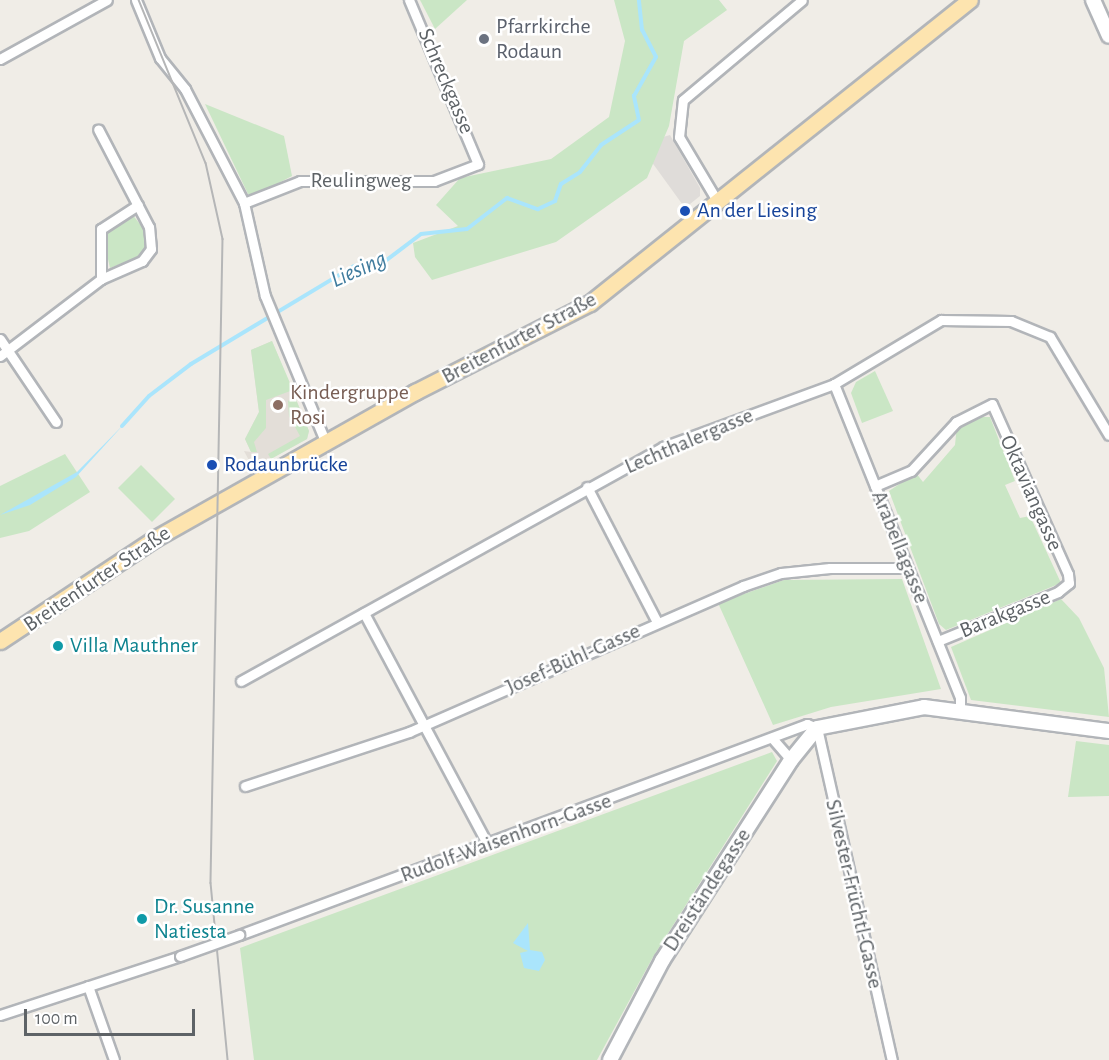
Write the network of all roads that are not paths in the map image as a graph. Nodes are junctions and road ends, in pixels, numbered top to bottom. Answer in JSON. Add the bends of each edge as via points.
{"nodes":[{"id":1,"x":107,"y":0,"type":"edge"},
{"id":2,"x":136,"y":0,"type":"edge"},
{"id":3,"x":409,"y":0,"type":"edge"},
{"id":4,"x":802,"y":0,"type":"edge"},
{"id":5,"x":970,"y":0,"type":"edge"},
{"id":6,"x":1093,"y":0,"type":"edge"},
{"id":7,"x":1108,"y":30,"type":"edge"},
{"id":8,"x":0,"y":59,"type":"edge"},
{"id":9,"x":98,"y":129,"type":"dead end"},
{"id":10,"x":478,"y":164,"type":"joint"},
{"id":11,"x":716,"y":199,"type":"junction"},
{"id":12,"x":244,"y":203,"type":"junction"},
{"id":13,"x":138,"y":205,"type":"junction"},
{"id":14,"x":101,"y":279,"type":"junction"},
{"id":15,"x":0,"y":339,"type":"edge"},
{"id":16,"x":4,"y":353,"type":"edge"},
{"id":17,"x":834,"y":384,"type":"junction"},
{"id":18,"x":56,"y":422,"type":"dead end"},
{"id":19,"x":1109,"y":435,"type":"edge"},
{"id":20,"x":325,"y":441,"type":"junction"},
{"id":21,"x":875,"y":486,"type":"junction"},
{"id":22,"x":587,"y":487,"type":"junction"},
{"id":23,"x":907,"y":568,"type":"junction"},
{"id":24,"x":1069,"y":583,"type":"joint"},
{"id":25,"x":364,"y":613,"type":"junction"},
{"id":26,"x":657,"y":622,"type":"junction"},
{"id":27,"x":0,"y":641,"type":"edge"},
{"id":28,"x":938,"y":641,"type":"junction"},
{"id":29,"x":241,"y":681,"type":"dead end"},
{"id":30,"x":960,"y":711,"type":"junction"},
{"id":31,"x":424,"y":725,"type":"junction"},
{"id":32,"x":817,"y":728,"type":"junction"},
{"id":33,"x":1109,"y":731,"type":"edge"},
{"id":34,"x":772,"y":738,"type":"junction"},
{"id":35,"x":791,"y":760,"type":"junction"},
{"id":36,"x":244,"y":786,"type":"dead end"},
{"id":37,"x":488,"y":845,"type":"junction"},
{"id":38,"x":88,"y":986,"type":"junction"},
{"id":39,"x":0,"y":1015,"type":"edge"},
{"id":40,"x":114,"y":1060,"type":"edge"},
{"id":41,"x":610,"y":1060,"type":"edge"},
{"id":42,"x":892,"y":1060,"type":"edge"}],
"edges":[{"from":1,"to":8,"type":"street"},
{"from":2,"to":12,"type":"street","via":[[160,58],[185,88]]},
{"from":3,"to":10,"type":"street","name":"Schreckgasse","via":[[429,37]]},
{"from":4,"to":11,"type":"street","via":[[683,100],[679,137]]},
{"from":5,"to":11,"type":"main road","name":"Breitenfurter Straße"},
{"from":6,"to":7,"type":"street"},
{"from":9,"to":13,"type":"street"},
{"from":10,"to":12,"type":"street","name":"Reulingweg","via":[[434,181],[300,181]]},
{"from":11,"to":20,"type":"main road","name":"Breitenfurter Straße","via":[[590,303]]},
{"from":12,"to":20,"type":"street","via":[[265,296]]},
{"from":13,"to":14,"type":"street","via":[[101,229]]},
{"from":13,"to":14,"type":"street","via":[[152,235],[151,249],[142,261]]},
{"from":14,"to":16,"type":"street"},
{"from":15,"to":16,"type":"street"},
{"from":16,"to":18,"type":"street"},
{"from":17,"to":19,"type":"street","name":"Lechthalergasse","via":[[941,320],[1011,321],[1055,343]]},
{"from":17,"to":21,"type":"street","name":"Arabellagasse"},
{"from":17,"to":22,"type":"street","name":"Lechthalergasse","via":[[663,447]]},
{"from":20,"to":27,"type":"main road","name":"Breitenfurter Straße","via":[[142,546]]},
{"from":21,"to":23,"type":"street","name":"Arabellagasse"},
{"from":21,"to":24,"type":"street","name":"Oktaviangasse","via":[[911,471],[952,425],[992,404]]},
{"from":22,"to":25,"type":"street","name":"Lechthalergasse"},
{"from":22,"to":26,"type":"street"},
{"from":23,"to":26,"type":"street","name":"Josef-Bühl-Gasse","via":[[781,573]]},
{"from":23,"to":28,"type":"street","name":"Arabellagasse"},
{"from":24,"to":28,"type":"street","name":"Barakgasse","via":[[1058,592]]},
{"from":25,"to":29,"type":"street","name":"Lechthalergasse"},
{"from":25,"to":31,"type":"street"},
{"from":26,"to":31,"type":"street","name":"Josef-Bühl-Gasse"},
{"from":28,"to":30,"type":"street","name":"Arabellagasse"},
{"from":30,"to":32,"type":"street","name":"Rudolf-Waisenhorn-Gasse","via":[[924,707],[882,712]]},
{"from":30,"to":33,"type":"street","name":"Rudolf-Waisenhorn-Gasse"},
{"from":31,"to":36,"type":"street","name":"Josef-Bühl-Gasse"},
{"from":31,"to":37,"type":"street"},
{"from":32,"to":34,"type":"street","name":"Rudolf-Waisenhorn-Gasse","via":[[802,724]]},
{"from":32,"to":35,"type":"street","name":"Dreiständegasse"},
{"from":32,"to":42,"type":"street","name":"Silvester-Früchtl-Gasse"},
{"from":34,"to":35,"type":"street"},
{"from":34,"to":37,"type":"street","name":"Rudolf-Waisenhorn-Gasse"},
{"from":35,"to":41,"type":"street","name":"Dreiständegasse","via":[[662,961]]},
{"from":37,"to":38,"type":"street","name":"Rudolf-Waisenhorn-Gasse","bridge":true},
{"from":38,"to":39,"type":"street"},
{"from":38,"to":40,"type":"street"}]}
